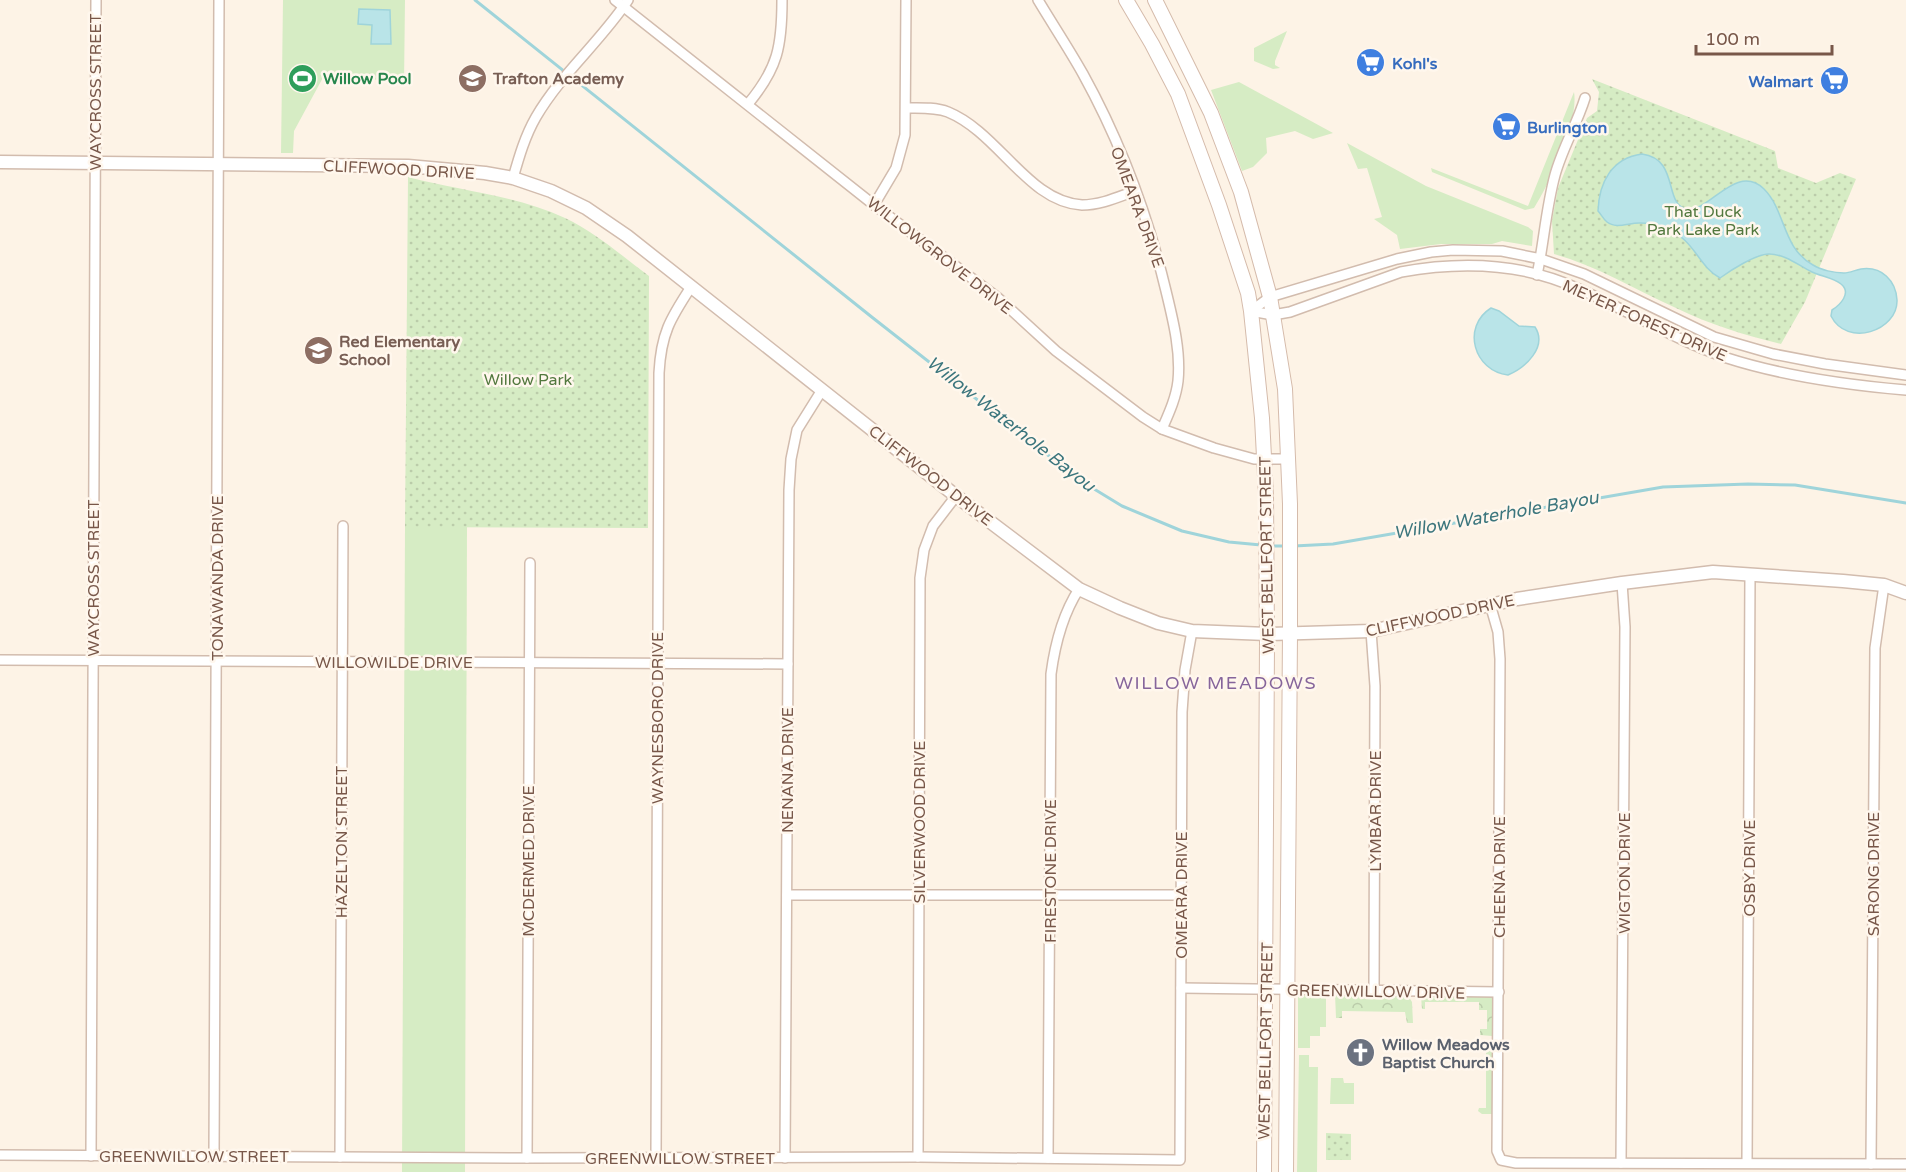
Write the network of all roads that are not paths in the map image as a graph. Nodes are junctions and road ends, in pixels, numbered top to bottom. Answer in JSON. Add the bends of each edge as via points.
{"nodes":[{"id":1,"x":96,"y":0,"type":"edge"},
{"id":2,"x":219,"y":0,"type":"edge"},
{"id":3,"x":615,"y":0,"type":"edge"},
{"id":4,"x":782,"y":0,"type":"edge"},
{"id":5,"x":906,"y":0,"type":"edge"},
{"id":6,"x":1038,"y":0,"type":"edge"},
{"id":7,"x":1126,"y":0,"type":"edge"},
{"id":8,"x":1155,"y":0,"type":"edge"},
{"id":9,"x":626,"y":3,"type":"edge"},
{"id":10,"x":1198,"y":85,"type":"junction"},
{"id":11,"x":1178,"y":94,"type":"junction"},
{"id":12,"x":1585,"y":98,"type":"dead end"},
{"id":13,"x":748,"y":104,"type":"junction"},
{"id":14,"x":906,"y":108,"type":"junction"},
{"id":15,"x":0,"y":162,"type":"edge"},
{"id":16,"x":95,"y":163,"type":"junction"},
{"id":17,"x":219,"y":163,"type":"junction"},
{"id":18,"x":513,"y":178,"type":"junction"},
{"id":19,"x":1135,"y":191,"type":"junction"},
{"id":20,"x":874,"y":205,"type":"junction"},
{"id":21,"x":1397,"y":259,"type":"junction"},
{"id":22,"x":1540,"y":259,"type":"junction"},
{"id":23,"x":1401,"y":272,"type":"junction"},
{"id":24,"x":1537,"y":275,"type":"junction"},
{"id":25,"x":692,"y":287,"type":"junction"},
{"id":26,"x":1622,"y":292,"type":"junction"},
{"id":27,"x":1270,"y":297,"type":"junction"},
{"id":28,"x":1615,"y":306,"type":"junction"},
{"id":29,"x":1251,"y":311,"type":"junction"},
{"id":30,"x":1273,"y":315,"type":"junction"},
{"id":31,"x":1798,"y":359,"type":"junction"},
{"id":32,"x":1795,"y":374,"type":"junction"},
{"id":33,"x":1906,"y":375,"type":"edge"},
{"id":34,"x":822,"y":390,"type":"junction"},
{"id":35,"x":1906,"y":390,"type":"edge"},
{"id":36,"x":1162,"y":429,"type":"junction"},
{"id":37,"x":1265,"y":459,"type":"junction"},
{"id":38,"x":1288,"y":459,"type":"junction"},
{"id":39,"x":956,"y":496,"type":"junction"},
{"id":40,"x":342,"y":526,"type":"dead end"},
{"id":41,"x":530,"y":563,"type":"dead end"},
{"id":42,"x":1750,"y":574,"type":"junction"},
{"id":43,"x":1622,"y":583,"type":"junction"},
{"id":44,"x":1884,"y":585,"type":"junction"},
{"id":45,"x":1079,"y":589,"type":"junction"},
{"id":46,"x":1906,"y":593,"type":"edge"},
{"id":47,"x":1490,"y":604,"type":"junction"},
{"id":48,"x":1192,"y":631,"type":"junction"},
{"id":49,"x":1371,"y":632,"type":"junction"},
{"id":50,"x":1290,"y":633,"type":"junction"},
{"id":51,"x":1267,"y":634,"type":"junction"},
{"id":52,"x":0,"y":660,"type":"edge"},
{"id":53,"x":93,"y":661,"type":"junction"},
{"id":54,"x":217,"y":661,"type":"junction"},
{"id":55,"x":342,"y":662,"type":"junction"},
{"id":56,"x":529,"y":663,"type":"junction"},
{"id":57,"x":657,"y":663,"type":"junction"},
{"id":58,"x":788,"y":664,"type":"junction"},
{"id":59,"x":1288,"y":808,"type":"junction"},
{"id":60,"x":1267,"y":810,"type":"junction"},
{"id":61,"x":787,"y":895,"type":"junction"},
{"id":62,"x":919,"y":895,"type":"junction"},
{"id":63,"x":1050,"y":895,"type":"junction"},
{"id":64,"x":1181,"y":895,"type":"junction"},
{"id":65,"x":1181,"y":988,"type":"junction"},
{"id":66,"x":1266,"y":989,"type":"junction"},
{"id":67,"x":1286,"y":990,"type":"junction"},
{"id":68,"x":1374,"y":990,"type":"junction"},
{"id":69,"x":1499,"y":992,"type":"junction"},
{"id":70,"x":0,"y":1155,"type":"edge"},
{"id":71,"x":91,"y":1156,"type":"junction"},
{"id":72,"x":656,"y":1156,"type":"junction"},
{"id":73,"x":214,"y":1157,"type":"junction"},
{"id":74,"x":918,"y":1157,"type":"junction"},
{"id":75,"x":340,"y":1158,"type":"junction"},
{"id":76,"x":527,"y":1158,"type":"junction"},
{"id":77,"x":785,"y":1158,"type":"junction"},
{"id":78,"x":1048,"y":1158,"type":"junction"},
{"id":79,"x":1180,"y":1160,"type":"joint"},
{"id":80,"x":1621,"y":1163,"type":"junction"},
{"id":81,"x":1747,"y":1163,"type":"junction"},
{"id":82,"x":1871,"y":1164,"type":"junction"},
{"id":83,"x":1906,"y":1164,"type":"edge"},
{"id":84,"x":1264,"y":1172,"type":"edge"},
{"id":85,"x":1286,"y":1172,"type":"edge"}],
"edges":[{"from":1,"to":16,"type":"street","name":"WAYCROSS STREET"},
{"from":2,"to":17,"type":"street","name":"TONAWANDA DRIVE"},
{"from":3,"to":9,"type":"street","name":"WILLOWGROVE DRIVE"},
{"from":4,"to":13,"type":"street","via":[[782,36],[775,59],[764,84]]},
{"from":5,"to":14,"type":"street"},
{"from":6,"to":19,"type":"street","name":"OMEARA DRIVE","via":[[1093,94]]},
{"from":7,"to":11,"type":"main road","name":"WEST BELLFORT STREET"},
{"from":8,"to":10,"type":"main road","name":"WEST BELLFORT STREET"},
{"from":9,"to":13,"type":"street","name":"WILLOWGROVE DRIVE"},
{"from":9,"to":18,"type":"street","via":[[537,117]]},
{"from":10,"to":11,"type":"main road"},
{"from":10,"to":27,"type":"main road","name":"WEST BELLFORT STREET","via":[[1241,192]]},
{"from":11,"to":29,"type":"main road","name":"WEST BELLFORT STREET","via":[[1222,215]]},
{"from":12,"to":22,"type":"street","via":[[1556,171]]},
{"from":13,"to":20,"type":"street","name":"WILLOWGROVE DRIVE"},
{"from":14,"to":19,"type":"street","via":[[945,111],[971,125],[1037,188],[1060,200],[1096,204]]},
{"from":14,"to":20,"type":"street","via":[[902,152]]},
{"from":15,"to":16,"type":"street","name":"CLIFFWOOD DRIVE"},
{"from":16,"to":17,"type":"street","name":"CLIFFWOOD DRIVE"},
{"from":16,"to":53,"type":"street","name":"WAYCROSS STREET"},
{"from":17,"to":18,"type":"street","name":"CLIFFWOOD DRIVE","via":[[408,166]]},
{"from":17,"to":54,"type":"street","name":"TONAWANDA DRIVE"},
{"from":18,"to":25,"type":"street","name":"CLIFFWOOD DRIVE","via":[[586,208]]},
{"from":19,"to":36,"type":"street","name":"OMEARA DRIVE","via":[[1158,258],[1177,345],[1176,394]]},
{"from":20,"to":36,"type":"street","name":"WILLOWGROVE DRIVE","via":[[997,297],[1098,385]]},
{"from":21,"to":22,"type":"street","name":"MEYER FOREST DRIVE","via":[[1431,252],[1479,250]]},
{"from":21,"to":23,"type":"street"},
{"from":21,"to":27,"type":"street","name":"MEYER FOREST DRIVE"},
{"from":22,"to":24,"type":"street"},
{"from":22,"to":26,"type":"street","name":"MEYER FOREST DRIVE"},
{"from":23,"to":24,"type":"street","name":"MEYER FOREST DRIVE","via":[[1473,265]]},
{"from":23,"to":30,"type":"street","name":"MEYER FOREST DRIVE"},
{"from":24,"to":28,"type":"street","name":"MEYER FOREST DRIVE"},
{"from":25,"to":34,"type":"street","name":"CLIFFWOOD DRIVE"},
{"from":25,"to":57,"type":"street","name":"WAYNESBORO DRIVE","via":[[660,349]]},
{"from":26,"to":28,"type":"street"},
{"from":26,"to":31,"type":"street","name":"MEYER FOREST DRIVE","via":[[1714,337]]},
{"from":27,"to":29,"type":"street","name":"MEYER FOREST DRIVE"},
{"from":27,"to":30,"type":"main road","name":"WEST BELLFORT STREET"},
{"from":28,"to":32,"type":"street","name":"MEYER FOREST DRIVE","via":[[1728,358]]},
{"from":29,"to":30,"type":"street","name":"MEYER FOREST DRIVE"},
{"from":29,"to":37,"type":"main road","name":"WEST BELLFORT STREET"},
{"from":30,"to":38,"type":"main road","name":"WEST BELLFORT STREET","via":[[1285,389]]},
{"from":31,"to":32,"type":"street"},
{"from":31,"to":33,"type":"street","name":"MEYER FOREST DRIVE"},
{"from":32,"to":35,"type":"street","name":"MEYER FOREST DRIVE"},
{"from":34,"to":39,"type":"street","name":"CLIFFWOOD DRIVE"},
{"from":34,"to":58,"type":"street","name":"NENANA DRIVE","via":[[797,430],[791,459]]},
{"from":36,"to":37,"type":"street","name":"WILLOWGROVE DRIVE","via":[[1214,448]]},
{"from":37,"to":38,"type":"street","name":"WILLOWGROVE DRIVE"},
{"from":37,"to":51,"type":"main road","name":"WEST BELLFORT STREET"},
{"from":38,"to":50,"type":"main road","name":"WEST BELLFORT STREET"},
{"from":39,"to":45,"type":"street","name":"CLIFFWOOD DRIVE"},
{"from":39,"to":62,"type":"street","name":"SILVERWOOD DRIVE","via":[[933,526],[920,578]]},
{"from":40,"to":55,"type":"street","name":"HAZELTON STREET"},
{"from":41,"to":56,"type":"street","name":"MCDERMED DRIVE"},
{"from":42,"to":43,"type":"street","name":"CLIFFWOOD DRIVE","via":[[1713,572]]},
{"from":42,"to":44,"type":"street","name":"CLIFFWOOD DRIVE"},
{"from":42,"to":81,"type":"street","name":"OSBY DRIVE"},
{"from":43,"to":47,"type":"street","name":"CLIFFWOOD DRIVE"},
{"from":43,"to":80,"type":"street","name":"WIGTON DRIVE","via":[[1625,639]]},
{"from":44,"to":46,"type":"street","name":"CLIFFWOOD DRIVE"},
{"from":44,"to":82,"type":"street","name":"SARONG DRIVE","via":[[1875,648]]},
{"from":45,"to":48,"type":"street","name":"CLIFFWOOD DRIVE","via":[[1120,609]]},
{"from":45,"to":63,"type":"street","name":"FIRESTONE DRIVE","via":[[1055,642],[1051,674]]},
{"from":47,"to":49,"type":"street","name":"CLIFFWOOD DRIVE"},
{"from":47,"to":69,"type":"street","name":"CHEENA DRIVE","via":[[1500,659]]},
{"from":48,"to":51,"type":"street","name":"CLIFFWOOD DRIVE"},
{"from":48,"to":64,"type":"street","name":"OMEARA DRIVE","via":[[1182,712]]},
{"from":49,"to":50,"type":"street","name":"CLIFFWOOD DRIVE"},
{"from":49,"to":68,"type":"street","name":"LYMBAR DRIVE","via":[[1375,686]]},
{"from":50,"to":51,"type":"street","name":"CLIFFWOOD DRIVE"},
{"from":50,"to":59,"type":"main road","name":"WEST BELLFORT STREET"},
{"from":51,"to":60,"type":"main road","name":"WEST BELLFORT STREET"},
{"from":52,"to":53,"type":"street","name":"WILLOWILDE DRIVE"},
{"from":53,"to":54,"type":"street","name":"WILLOWILDE DRIVE"},
{"from":53,"to":71,"type":"street","name":"WAYCROSS STREET"},
{"from":54,"to":55,"type":"street","name":"WILLOWILDE DRIVE"},
{"from":54,"to":73,"type":"street","name":"TONAWANDA DRIVE"},
{"from":55,"to":56,"type":"street","name":"WILLOWILDE DRIVE"},
{"from":55,"to":75,"type":"street","name":"HAZELTON STREET"},
{"from":56,"to":57,"type":"street","name":"WILLOWILDE DRIVE"},
{"from":56,"to":76,"type":"street","name":"MCDERMED DRIVE"},
{"from":57,"to":58,"type":"street","name":"WILLOWILDE DRIVE"},
{"from":57,"to":72,"type":"street","name":"WAYNESBORO DRIVE"},
{"from":58,"to":61,"type":"street","name":"NENANA DRIVE"},
{"from":59,"to":60,"type":"main road"},
{"from":59,"to":67,"type":"main road","name":"WEST BELLFORT STREET"},
{"from":60,"to":66,"type":"main road","name":"WEST BELLFORT STREET"},
{"from":61,"to":62,"type":"street"},
{"from":61,"to":77,"type":"street","name":"NENANA DRIVE"},
{"from":62,"to":63,"type":"street"},
{"from":62,"to":74,"type":"street","name":"SILVERWOOD DRIVE"},
{"from":63,"to":64,"type":"street"},
{"from":63,"to":78,"type":"street","name":"FIRESTONE DRIVE"},
{"from":64,"to":65,"type":"street","name":"OMEARA DRIVE"},
{"from":65,"to":66,"type":"street","name":"GREENWILLOW DRIVE"},
{"from":65,"to":79,"type":"street","name":"OMEARA DRIVE"},
{"from":66,"to":67,"type":"street","name":"GREENWILLOW DRIVE"},
{"from":66,"to":84,"type":"main road","name":"WEST BELLFORT STREET"},
{"from":67,"to":68,"type":"street","name":"GREENWILLOW DRIVE"},
{"from":67,"to":85,"type":"main road","name":"WEST BELLFORT STREET"},
{"from":68,"to":69,"type":"street","name":"GREENWILLOW DRIVE"},
{"from":69,"to":80,"type":"street","name":"CHEENA DRIVE","via":[[1497,1151],[1501,1160]]},
{"from":70,"to":71,"type":"street","name":"GREENWILLOW STREET"},
{"from":71,"to":73,"type":"street","name":"GREENWILLOW STREET"},
{"from":72,"to":76,"type":"street","name":"GREENWILLOW STREET"},
{"from":72,"to":77,"type":"street","name":"GREENWILLOW STREET"},
{"from":73,"to":75,"type":"street","name":"GREENWILLOW STREET"},
{"from":74,"to":77,"type":"street","name":"GREENWILLOW STREET"},
{"from":74,"to":78,"type":"street","name":"GREENWILLOW STREET"},
{"from":75,"to":76,"type":"street","name":"GREENWILLOW STREET"},
{"from":78,"to":79,"type":"street","name":"GREENWILLOW STREET"},
{"from":80,"to":81,"type":"street"},
{"from":81,"to":82,"type":"street"},
{"from":82,"to":83,"type":"street"}]}
